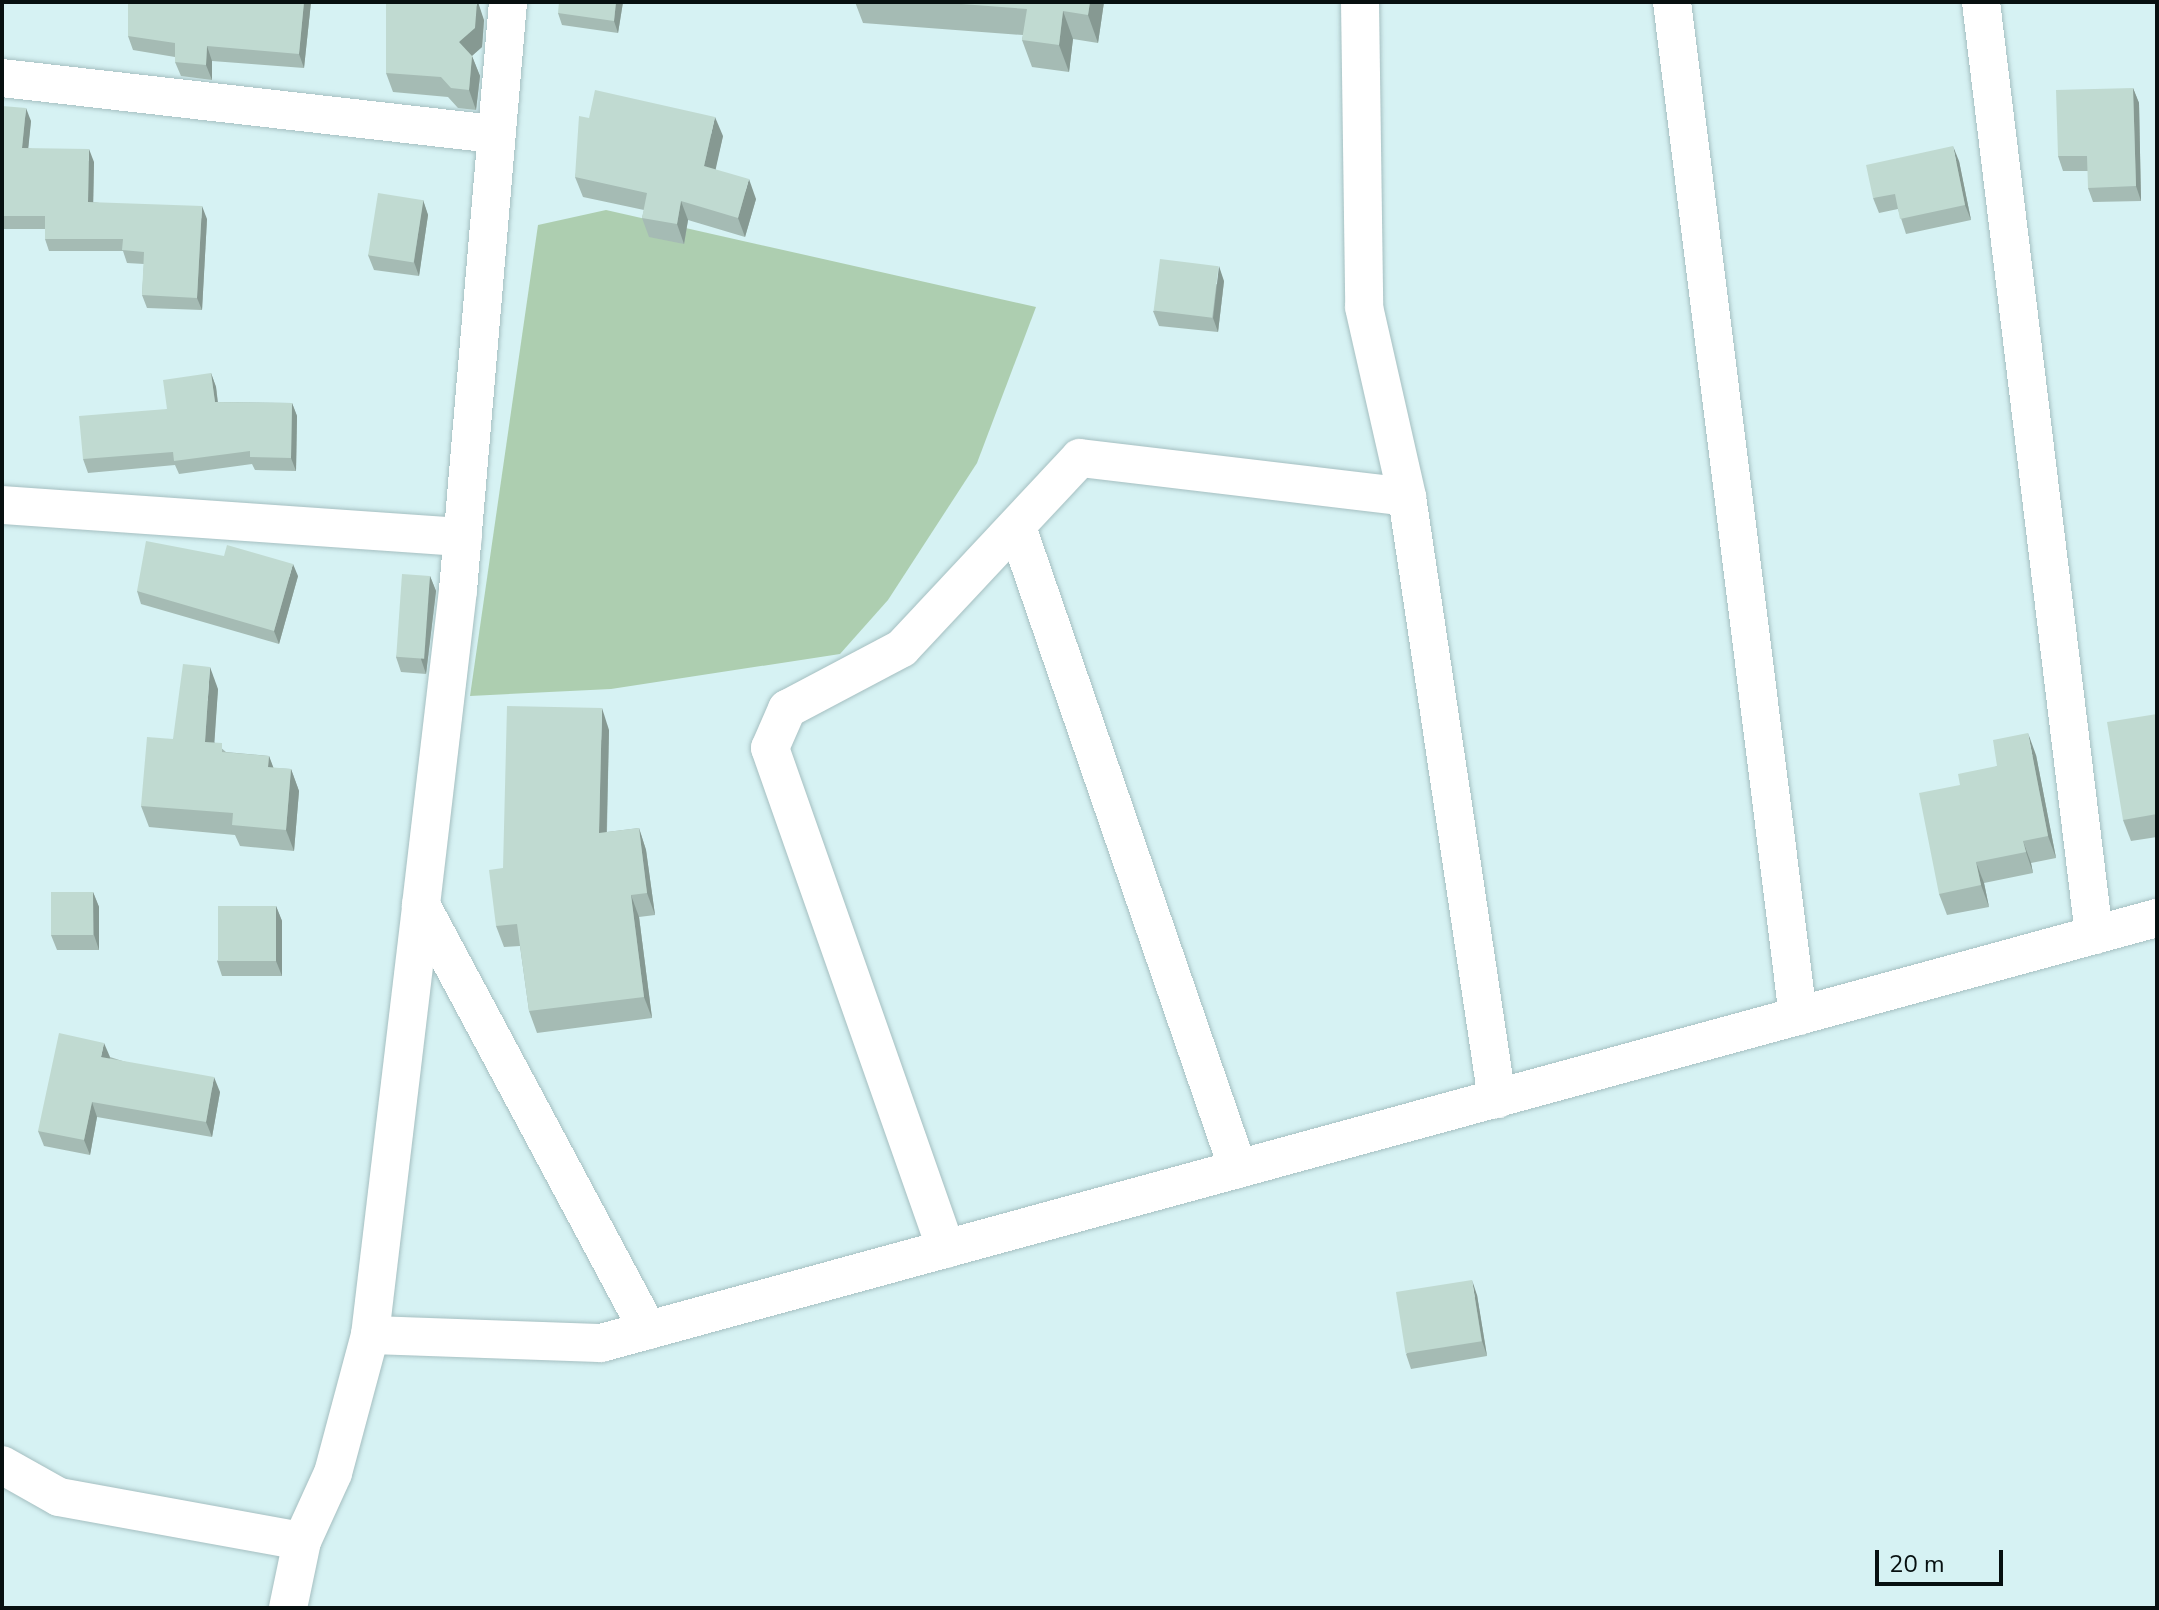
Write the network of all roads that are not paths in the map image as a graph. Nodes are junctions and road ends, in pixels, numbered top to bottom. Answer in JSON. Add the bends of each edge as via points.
{"nodes":[{"id":1,"x":508,"y":2,"type":"edge"},
{"id":2,"x":1360,"y":2,"type":"edge"},
{"id":3,"x":1672,"y":2,"type":"edge"},
{"id":4,"x":1981,"y":2,"type":"edge"},
{"id":5,"x":2,"y":78,"type":"edge"},
{"id":6,"x":496,"y":134,"type":"junction"},
{"id":7,"x":1407,"y":497,"type":"junction"},
{"id":8,"x":2,"y":505,"type":"edge"},
{"id":9,"x":1018,"y":530,"type":"junction"},
{"id":10,"x":463,"y":537,"type":"junction"},
{"id":11,"x":421,"y":905,"type":"junction"},
{"id":12,"x":2157,"y":918,"type":"edge"},
{"id":13,"x":2094,"y":935,"type":"junction"},
{"id":14,"x":1798,"y":1016,"type":"junction"},
{"id":15,"x":1497,"y":1099,"type":"junction"},
{"id":16,"x":1238,"y":1169,"type":"junction"},
{"id":17,"x":946,"y":1249,"type":"junction"},
{"id":18,"x":648,"y":1330,"type":"junction"},
{"id":19,"x":370,"y":1335,"type":"junction"},
{"id":20,"x":2,"y":1465,"type":"edge"},
{"id":21,"x":302,"y":1541,"type":"junction"},
{"id":22,"x":288,"y":1608,"type":"edge"}],
"edges":[{"from":1,"to":6,"type":"street"},
{"from":2,"to":7,"type":"street","via":[[1364,307]]},
{"from":3,"to":14,"type":"street"},
{"from":4,"to":13,"type":"street"},
{"from":5,"to":6,"type":"street"},
{"from":6,"to":10,"type":"street"},
{"from":7,"to":9,"type":"street","via":[[1080,458]]},
{"from":7,"to":15,"type":"street"},
{"from":8,"to":10,"type":"street"},
{"from":9,"to":16,"type":"street"},
{"from":9,"to":17,"type":"street","via":[[902,648],[787,709],[770,748]]},
{"from":10,"to":11,"type":"street"},
{"from":11,"to":18,"type":"street"},
{"from":11,"to":19,"type":"street"},
{"from":12,"to":13,"type":"street"},
{"from":13,"to":14,"type":"street"},
{"from":14,"to":15,"type":"street"},
{"from":15,"to":16,"type":"street"},
{"from":16,"to":17,"type":"street"},
{"from":17,"to":18,"type":"street"},
{"from":18,"to":19,"type":"street","via":[[601,1343]]},
{"from":19,"to":21,"type":"street","via":[[333,1473]]},
{"from":20,"to":21,"type":"street","via":[[59,1497]]},
{"from":21,"to":22,"type":"street"}]}
